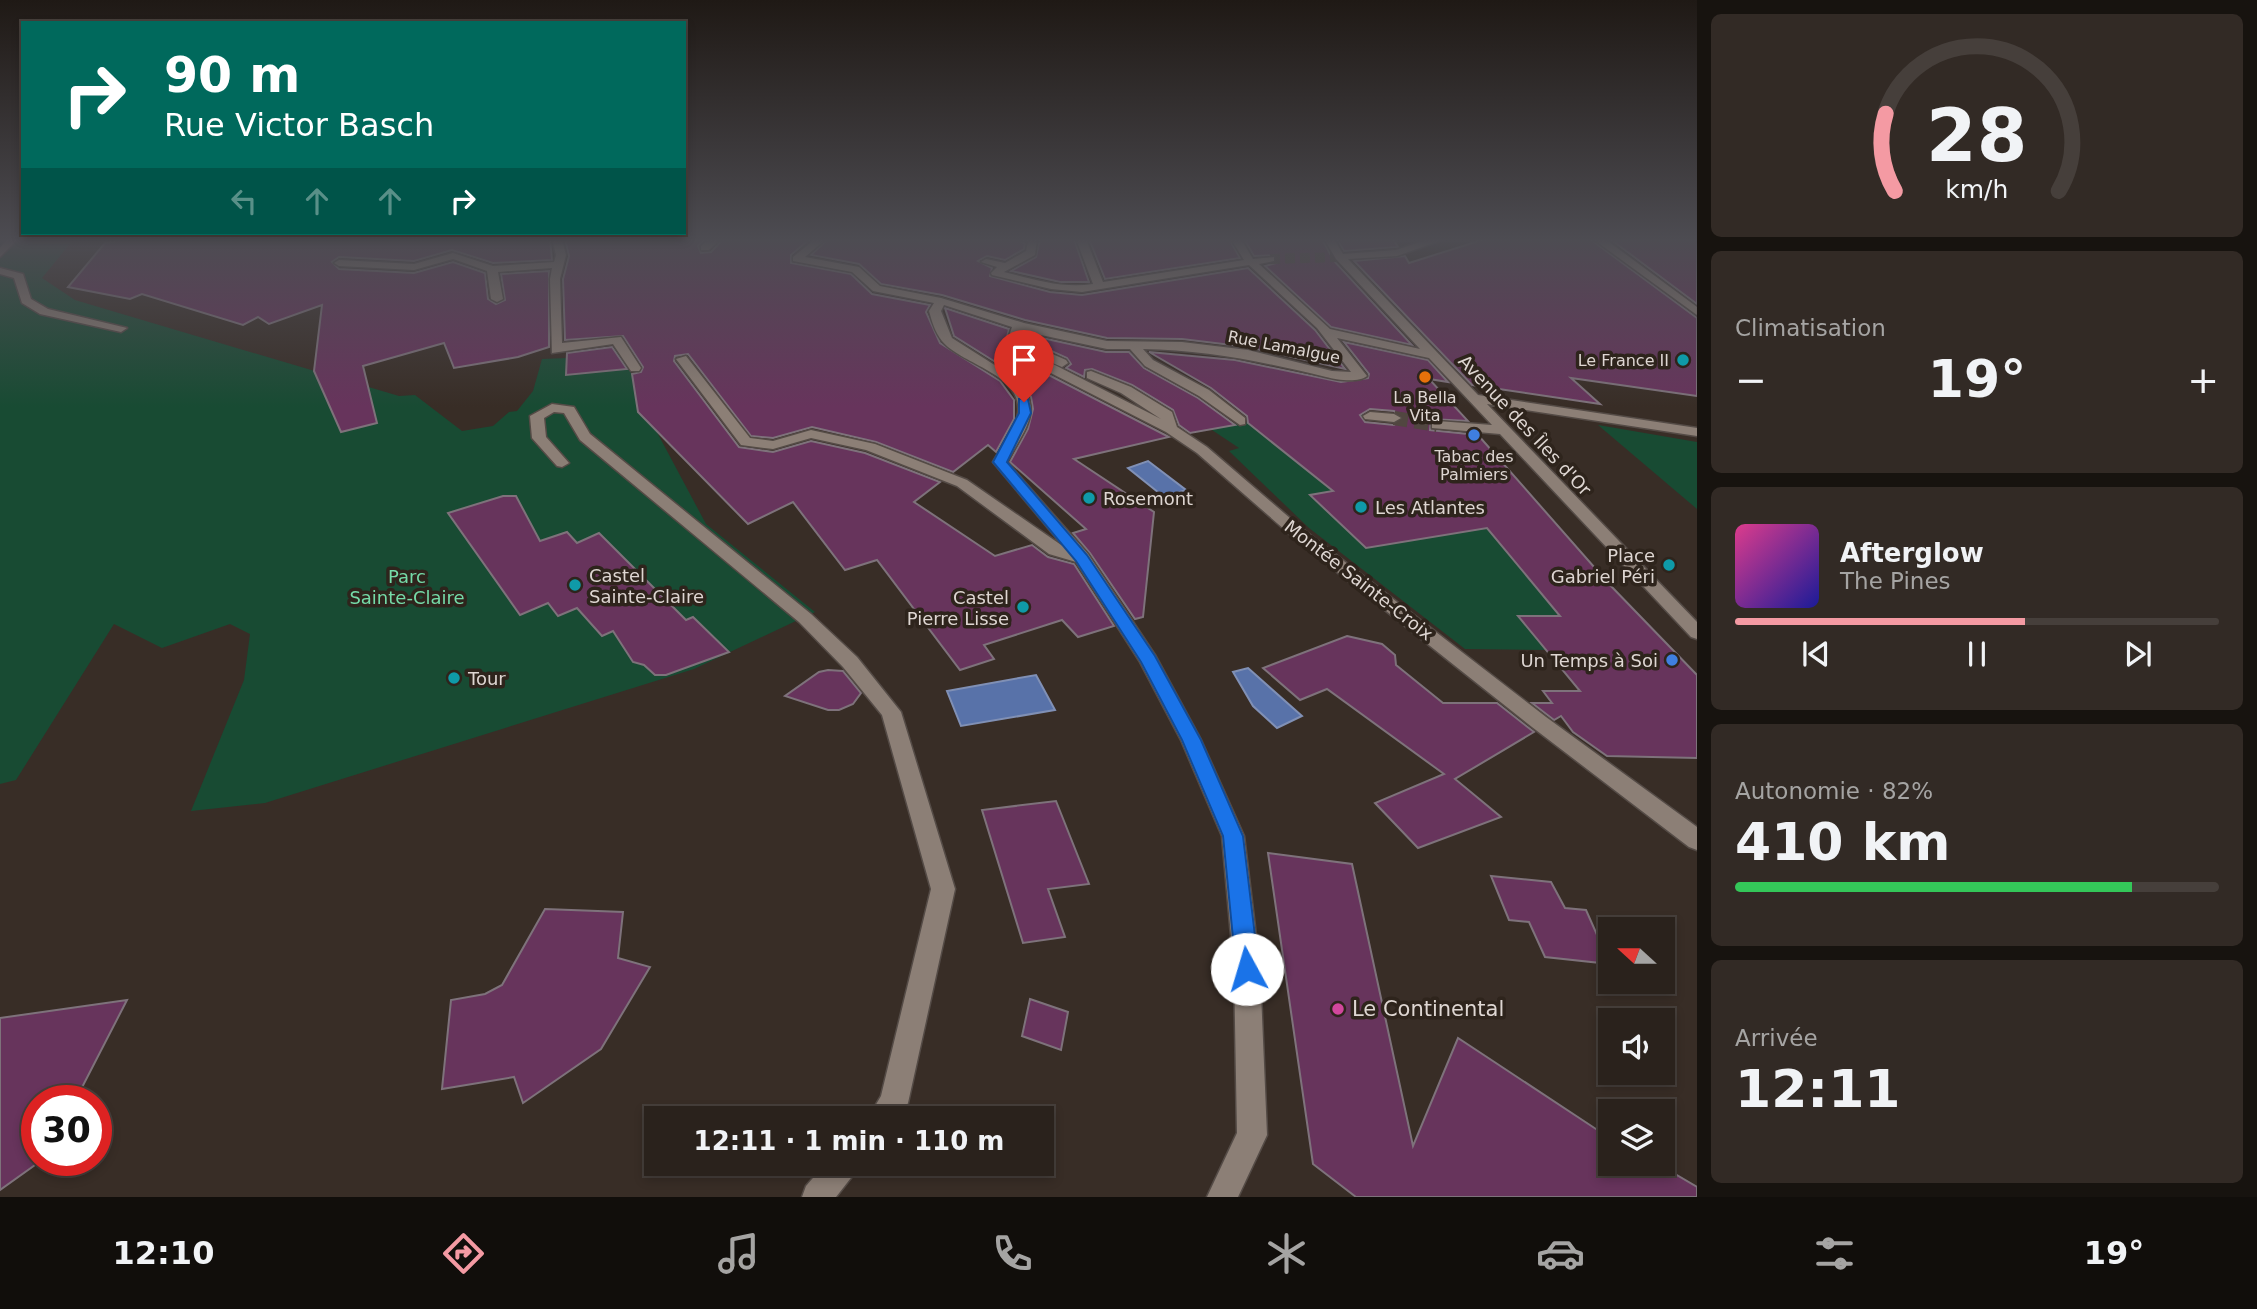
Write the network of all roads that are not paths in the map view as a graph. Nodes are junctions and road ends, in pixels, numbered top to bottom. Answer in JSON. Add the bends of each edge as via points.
{"nodes":[{"id":1,"x":24,"y":295,"type":"edge"},
{"id":2,"x":496,"y":295,"type":"edge"},
{"id":3,"x":557,"y":295,"type":"edge"},
{"id":4,"x":908,"y":295,"type":"edge"},
{"id":5,"x":1286,"y":295,"type":"edge"},
{"id":6,"x":1376,"y":295,"type":"edge"},
{"id":7,"x":1674,"y":295,"type":"edge"},
{"id":8,"x":497,"y":299,"type":"dead end"},
{"id":9,"x":941,"y":301,"type":"junction"},
{"id":10,"x":1697,"y":312,"type":"edge"},
{"id":11,"x":1021,"y":326,"type":"junction"},
{"id":12,"x":121,"y":328,"type":"dead end"},
{"id":13,"x":1326,"y":332,"type":"junction"},
{"id":14,"x":1134,"y":346,"type":"junction"},
{"id":15,"x":1433,"y":355,"type":"junction"},
{"id":16,"x":682,"y":359,"type":"dead end"},
{"id":17,"x":635,"y":368,"type":"dead end"},
{"id":18,"x":1002,"y":374,"type":"junction"},
{"id":19,"x":1474,"y":398,"type":"junction"},
{"id":20,"x":1370,"y":416,"type":"dead end"},
{"id":21,"x":1394,"y":418,"type":"tunnel mouth"},
{"id":22,"x":1240,"y":421,"type":"dead end"},
{"id":23,"x":1437,"y":425,"type":"tunnel mouth"},
{"id":24,"x":1171,"y":429,"type":"junction"},
{"id":25,"x":1502,"y":430,"type":"junction"},
{"id":26,"x":1697,"y":432,"type":"edge"},
{"id":27,"x":562,"y":463,"type":"dead end"},
{"id":28,"x":1082,"y":558,"type":"junction"},
{"id":29,"x":1697,"y":633,"type":"edge"},
{"id":30,"x":1697,"y":840,"type":"edge"},
{"id":31,"x":892,"y":1106,"type":"edge"},
{"id":32,"x":834,"y":1176,"type":"edge"},
{"id":33,"x":817,"y":1197,"type":"edge"},
{"id":34,"x":1222,"y":1197,"type":"edge"}],
"edges":[{"from":1,"to":12,"type":"street","via":[[26,301],[44,312]]},
{"from":2,"to":8,"type":"street"},
{"from":3,"to":17,"type":"street","via":[[556,350],[617,340]]},
{"from":4,"to":9,"type":"street","name":"Rue Lamalgue"},
{"from":5,"to":13,"type":"street"},
{"from":6,"to":15,"type":"street","name":"Avenue des Îles d'Or"},
{"from":7,"to":10,"type":"street"},
{"from":9,"to":11,"type":"street","name":"Rue Lamalgue"},
{"from":9,"to":18,"type":"street","via":[[935,311],[948,341]]},
{"from":11,"to":14,"type":"street","name":"Rue Lamalgue","via":[[1107,345]]},
{"from":11,"to":24,"type":"street","via":[[1014,340],[1018,344],[1126,390],[1167,415]]},
{"from":13,"to":14,"type":"street","name":"Rue Lamalgue","via":[[1361,376],[1332,375],[1248,354]]},
{"from":13,"to":15,"type":"street"},
{"from":14,"to":22,"type":"street","via":[[1149,363],[1204,393]]},
{"from":15,"to":19,"type":"street","name":"Avenue des Îles d'Or"},
{"from":16,"to":28,"type":"street","via":[[746,442],[772,445],[811,434],[870,447],[962,483],[1055,550]]},
{"from":18,"to":24,"type":"street","name":"Montée Sainte-Croix","via":[[1045,365]]},
{"from":18,"to":28,"type":"street","via":[[1014,384],[1025,413],[1000,462]]},
{"from":19,"to":25,"type":"street","name":"Avenue des Îles d'Or"},
{"from":19,"to":26,"type":"street"},
{"from":20,"to":21,"type":"street"},
{"from":23,"to":25,"type":"street"},
{"from":24,"to":30,"type":"street","name":"Montée Sainte-Croix","via":[[1528,713]]},
{"from":25,"to":29,"type":"street","name":"Avenue des Îles d'Or"},
{"from":27,"to":31,"type":"street","via":[[539,439],[537,416],[552,408],[569,410],[585,437],[805,618],[850,662],[891,712],[943,889]]},
{"from":28,"to":34,"type":"street","via":[[1149,660],[1233,836],[1247,969],[1252,1135]]},
{"from":32,"to":33,"type":"street"}]}
